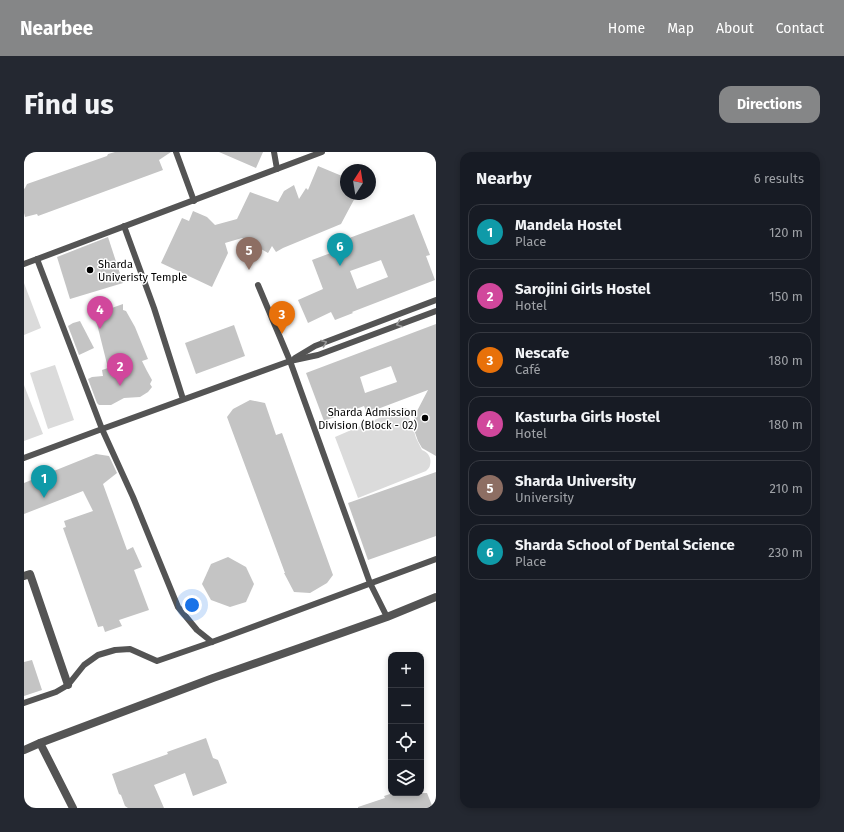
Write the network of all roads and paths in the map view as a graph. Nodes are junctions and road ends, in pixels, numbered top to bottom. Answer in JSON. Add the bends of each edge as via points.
{"nodes":[{"id":1,"x":176,"y":152,"type":"edge"},
{"id":2,"x":274,"y":152,"type":"edge"},
{"id":3,"x":322,"y":152,"type":"edge"},
{"id":4,"x":277,"y":169,"type":"junction"},
{"id":5,"x":194,"y":200,"type":"junction"},
{"id":6,"x":124,"y":226,"type":"junction"},
{"id":7,"x":36,"y":259,"type":"junction"},
{"id":8,"x":24,"y":264,"type":"edge"},
{"id":9,"x":258,"y":285,"type":"dead end"},
{"id":10,"x":436,"y":300,"type":"edge"},
{"id":11,"x":436,"y":311,"type":"edge"},
{"id":12,"x":290,"y":361,"type":"junction"},
{"id":13,"x":183,"y":399,"type":"junction"},
{"id":14,"x":102,"y":429,"type":"junction"},
{"id":15,"x":24,"y":458,"type":"edge"},
{"id":16,"x":436,"y":559,"type":"edge"},
{"id":17,"x":24,"y":576,"type":"edge"},
{"id":18,"x":370,"y":583,"type":"junction"},
{"id":19,"x":436,"y":597,"type":"edge"},
{"id":20,"x":387,"y":617,"type":"junction"},
{"id":21,"x":212,"y":642,"type":"junction"},
{"id":22,"x":68,"y":685,"type":"junction"},
{"id":23,"x":24,"y":703,"type":"edge"},
{"id":24,"x":40,"y":743,"type":"junction"},
{"id":25,"x":24,"y":750,"type":"edge"},
{"id":26,"x":73,"y":808,"type":"edge"}],
"edges":[{"from":1,"to":5,"type":"lane"},
{"from":2,"to":4,"type":"lane"},
{"from":3,"to":4,"type":"lane"},
{"from":4,"to":5,"type":"lane"},
{"from":5,"to":6,"type":"lane"},
{"from":6,"to":7,"type":"lane"},
{"from":6,"to":13,"type":"lane"},
{"from":7,"to":8,"type":"lane"},
{"from":7,"to":14,"type":"lane"},
{"from":9,"to":12,"type":"lane"},
{"from":12,"to":10,"type":"lane","one_way":true,"via":[[315,346]]},
{"from":11,"to":12,"type":"lane","one_way":true,"via":[[318,355]]},
{"from":12,"to":13,"type":"lane"},
{"from":12,"to":18,"type":"lane"},
{"from":13,"to":14,"type":"lane"},
{"from":14,"to":15,"type":"lane"},
{"from":14,"to":21,"type":"lane","via":[[178,607],[197,630]]},
{"from":16,"to":18,"type":"lane"},
{"from":17,"to":22,"type":"street","via":[[30,574]]},
{"from":18,"to":20,"type":"lane"},
{"from":18,"to":21,"type":"lane"},
{"from":19,"to":20,"type":"street"},
{"from":20,"to":24,"type":"street"},
{"from":21,"to":22,"type":"lane","via":[[157,661],[130,649],[98,655],[84,665]]},
{"from":22,"to":23,"type":"lane"},
{"from":24,"to":25,"type":"street"},
{"from":24,"to":26,"type":"street"}]}
